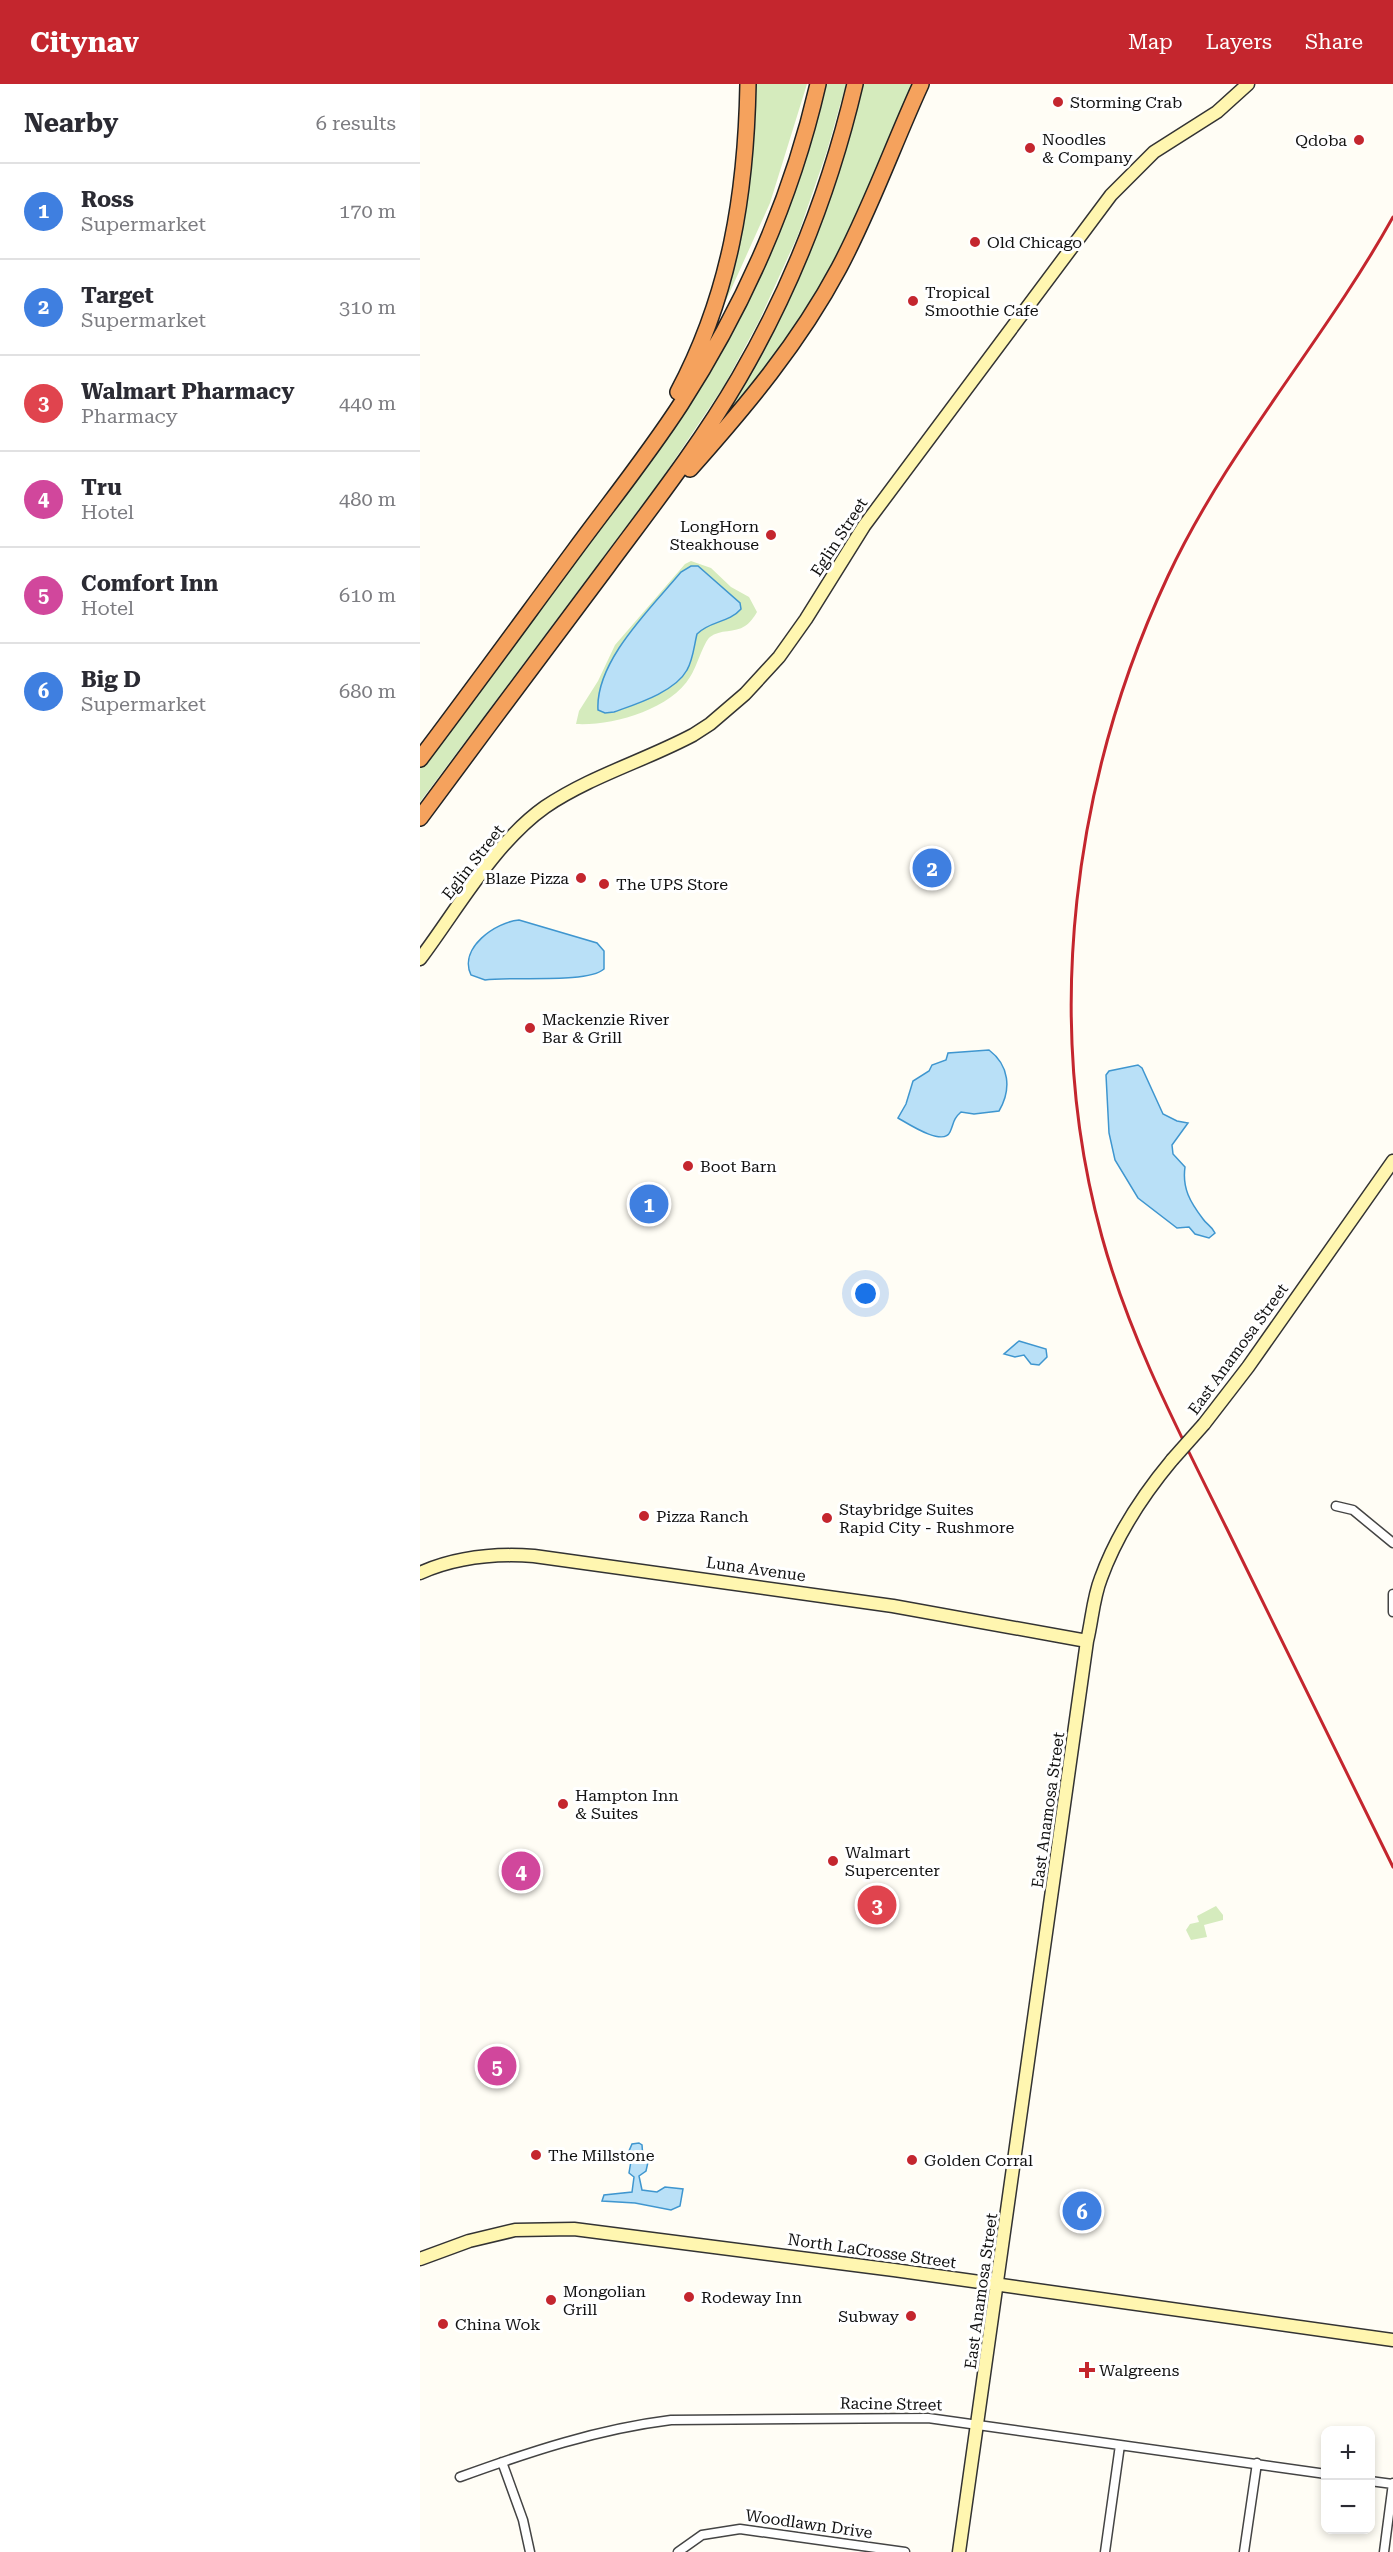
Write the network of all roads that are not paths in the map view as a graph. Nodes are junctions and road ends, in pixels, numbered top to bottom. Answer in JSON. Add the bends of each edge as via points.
{"nodes":[{"id":1,"x":748,"y":84,"type":"edge"},
{"id":2,"x":818,"y":84,"type":"edge"},
{"id":3,"x":855,"y":84,"type":"edge"},
{"id":4,"x":921,"y":84,"type":"edge"},
{"id":5,"x":1248,"y":84,"type":"edge"},
{"id":6,"x":610,"y":563,"type":"junction"},
{"id":7,"x":489,"y":666,"type":"junction"},
{"id":8,"x":420,"y":759,"type":"edge"},
{"id":9,"x":420,"y":818,"type":"edge"},
{"id":10,"x":420,"y":959,"type":"edge"},
{"id":11,"x":1393,"y":1161,"type":"edge"},
{"id":12,"x":1336,"y":1506,"type":"dead end"},
{"id":13,"x":1393,"y":1543,"type":"edge"},
{"id":14,"x":420,"y":1573,"type":"edge"},
{"id":15,"x":1393,"y":1594,"type":"edge"},
{"id":16,"x":1393,"y":1612,"type":"edge"},
{"id":17,"x":1088,"y":1641,"type":"junction"},
{"id":18,"x":420,"y":2259,"type":"edge"},
{"id":19,"x":999,"y":2285,"type":"junction"},
{"id":20,"x":1393,"y":2340,"type":"edge"},
{"id":21,"x":978,"y":2425,"type":"junction"},
{"id":22,"x":1120,"y":2445,"type":"junction"},
{"id":23,"x":502,"y":2462,"type":"junction"},
{"id":24,"x":1257,"y":2463,"type":"junction"},
{"id":25,"x":1321,"y":2473,"type":"edge"},
{"id":26,"x":460,"y":2477,"type":"dead end"},
{"id":27,"x":1375,"y":2482,"type":"edge"},
{"id":28,"x":1393,"y":2484,"type":"edge"},
{"id":29,"x":530,"y":2552,"type":"edge"},
{"id":30,"x":678,"y":2552,"type":"edge"},
{"id":31,"x":905,"y":2552,"type":"edge"},
{"id":32,"x":959,"y":2552,"type":"edge"},
{"id":33,"x":1105,"y":2552,"type":"edge"},
{"id":34,"x":1244,"y":2552,"type":"edge"},
{"id":35,"x":1384,"y":2552,"type":"edge"}],
"edges":[{"from":1,"to":7,"type":"highway","via":[[745,173],[736,230],[712,315],[690,367],[671,404]]},
{"from":2,"to":7,"type":"highway","via":[[798,158],[774,223],[708,360],[662,431]]},
{"from":3,"to":6,"type":"highway","via":[[825,188],[763,335],[699,442]]},
{"from":4,"to":6,"type":"highway","via":[[867,213],[807,322],[755,394]]},
{"from":5,"to":10,"type":"main road","name":"Eglin Street","via":[[1217,112],[1154,152],[1111,195],[864,526],[806,619],[761,679],[693,735],[573,789],[542,809],[498,852]]},
{"from":6,"to":9,"type":"highway"},
{"from":7,"to":8,"type":"highway"},
{"from":11,"to":17,"type":"main road","name":"East Anamosa Street","bridge":true,"via":[[1248,1367],[1148,1489],[1123,1529],[1100,1580]]},
{"from":12,"to":13,"type":"street","via":[[1353,1510]]},
{"from":14,"to":17,"type":"main road","name":"Luna Avenue","via":[[483,1556],[534,1556],[893,1606]]},
{"from":15,"to":16,"type":"street"},
{"from":17,"to":19,"type":"main road","name":"East Anamosa Street"},
{"from":18,"to":19,"type":"main road","name":"North LaCrosse Street","via":[[486,2236],[557,2228]]},
{"from":19,"to":20,"type":"main road","name":"North LaCrosse Street"},
{"from":19,"to":21,"type":"main road","name":"East Anamosa Street"},
{"from":21,"to":22,"type":"street","name":"Racine Street"},
{"from":21,"to":23,"type":"street","name":"Racine Street","via":[[910,2416],[671,2420],[574,2439]]},
{"from":21,"to":32,"type":"main road","name":"East Anamosa Street"},
{"from":22,"to":24,"type":"street","name":"Racine Street"},
{"from":22,"to":33,"type":"street"},
{"from":23,"to":26,"type":"street","name":"Racine Street"},
{"from":23,"to":29,"type":"street"},
{"from":24,"to":25,"type":"street","name":"Racine Street"},
{"from":24,"to":34,"type":"street"},
{"from":27,"to":28,"type":"street"},
{"from":28,"to":35,"type":"street"},
{"from":30,"to":31,"type":"street","name":"Woodlawn Drive","via":[[702,2535],[740,2529]]}]}
